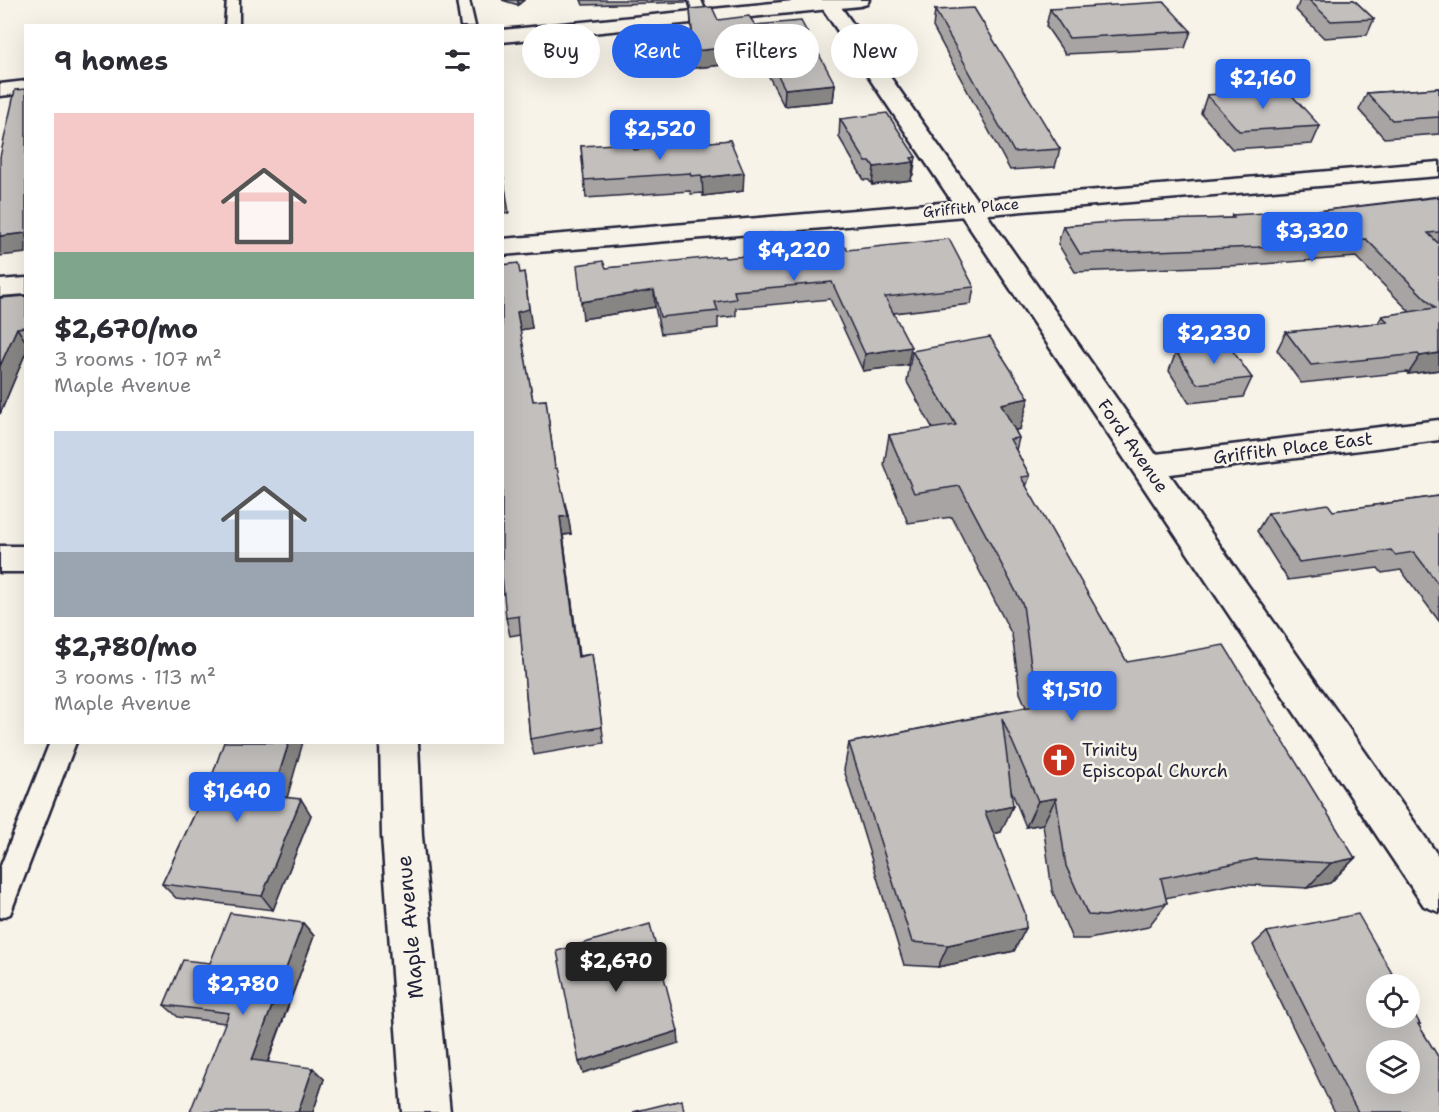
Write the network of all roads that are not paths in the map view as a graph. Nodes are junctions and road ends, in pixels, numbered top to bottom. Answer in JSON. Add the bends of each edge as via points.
{"nodes":[{"id":1,"x":233,"y":0,"type":"edge"},
{"id":2,"x":462,"y":0,"type":"edge"},
{"id":3,"x":860,"y":0,"type":"edge"},
{"id":4,"x":826,"y":1,"type":"edge"},
{"id":5,"x":697,"y":8,"type":"edge"},
{"id":6,"x":232,"y":24,"type":"edge"},
{"id":7,"x":468,"y":24,"type":"edge"},
{"id":8,"x":504,"y":36,"type":"edge"},
{"id":9,"x":24,"y":87,"type":"edge"},
{"id":10,"x":0,"y":90,"type":"edge"},
{"id":11,"x":1439,"y":169,"type":"edge"},
{"id":12,"x":969,"y":208,"type":"junction"},
{"id":13,"x":504,"y":247,"type":"edge"},
{"id":14,"x":24,"y":286,"type":"edge"},
{"id":15,"x":0,"y":288,"type":"edge"},
{"id":16,"x":1439,"y":430,"type":"edge"},
{"id":17,"x":1147,"y":466,"type":"junction"},
{"id":18,"x":0,"y":558,"type":"edge"},
{"id":19,"x":24,"y":559,"type":"edge"},
{"id":20,"x":62,"y":744,"type":"edge"},
{"id":21,"x":399,"y":744,"type":"edge"},
{"id":22,"x":1439,"y":892,"type":"edge"},
{"id":23,"x":0,"y":904,"type":"edge"},
{"id":24,"x":426,"y":1112,"type":"edge"}],
"edges":[{"from":1,"to":6,"type":"lane"},
{"from":2,"to":7,"type":"lane"},
{"from":3,"to":4,"type":"street"},
{"from":4,"to":5,"type":"street"},
{"from":4,"to":12,"type":"street","name":"Ford Avenue"},
{"from":5,"to":8,"type":"street"},
{"from":9,"to":10,"type":"street"},
{"from":11,"to":12,"type":"street","name":"Griffith Place"},
{"from":12,"to":13,"type":"street","name":"Griffith Place"},
{"from":12,"to":17,"type":"street","name":"Ford Avenue"},
{"from":14,"to":15,"type":"street"},
{"from":16,"to":17,"type":"street","name":"Griffith Place East"},
{"from":17,"to":22,"type":"street","name":"Ford Avenue"},
{"from":18,"to":19,"type":"street"},
{"from":20,"to":23,"type":"lane"},
{"from":21,"to":24,"type":"street","name":"Maple Avenue","via":[[402,836]]}]}
